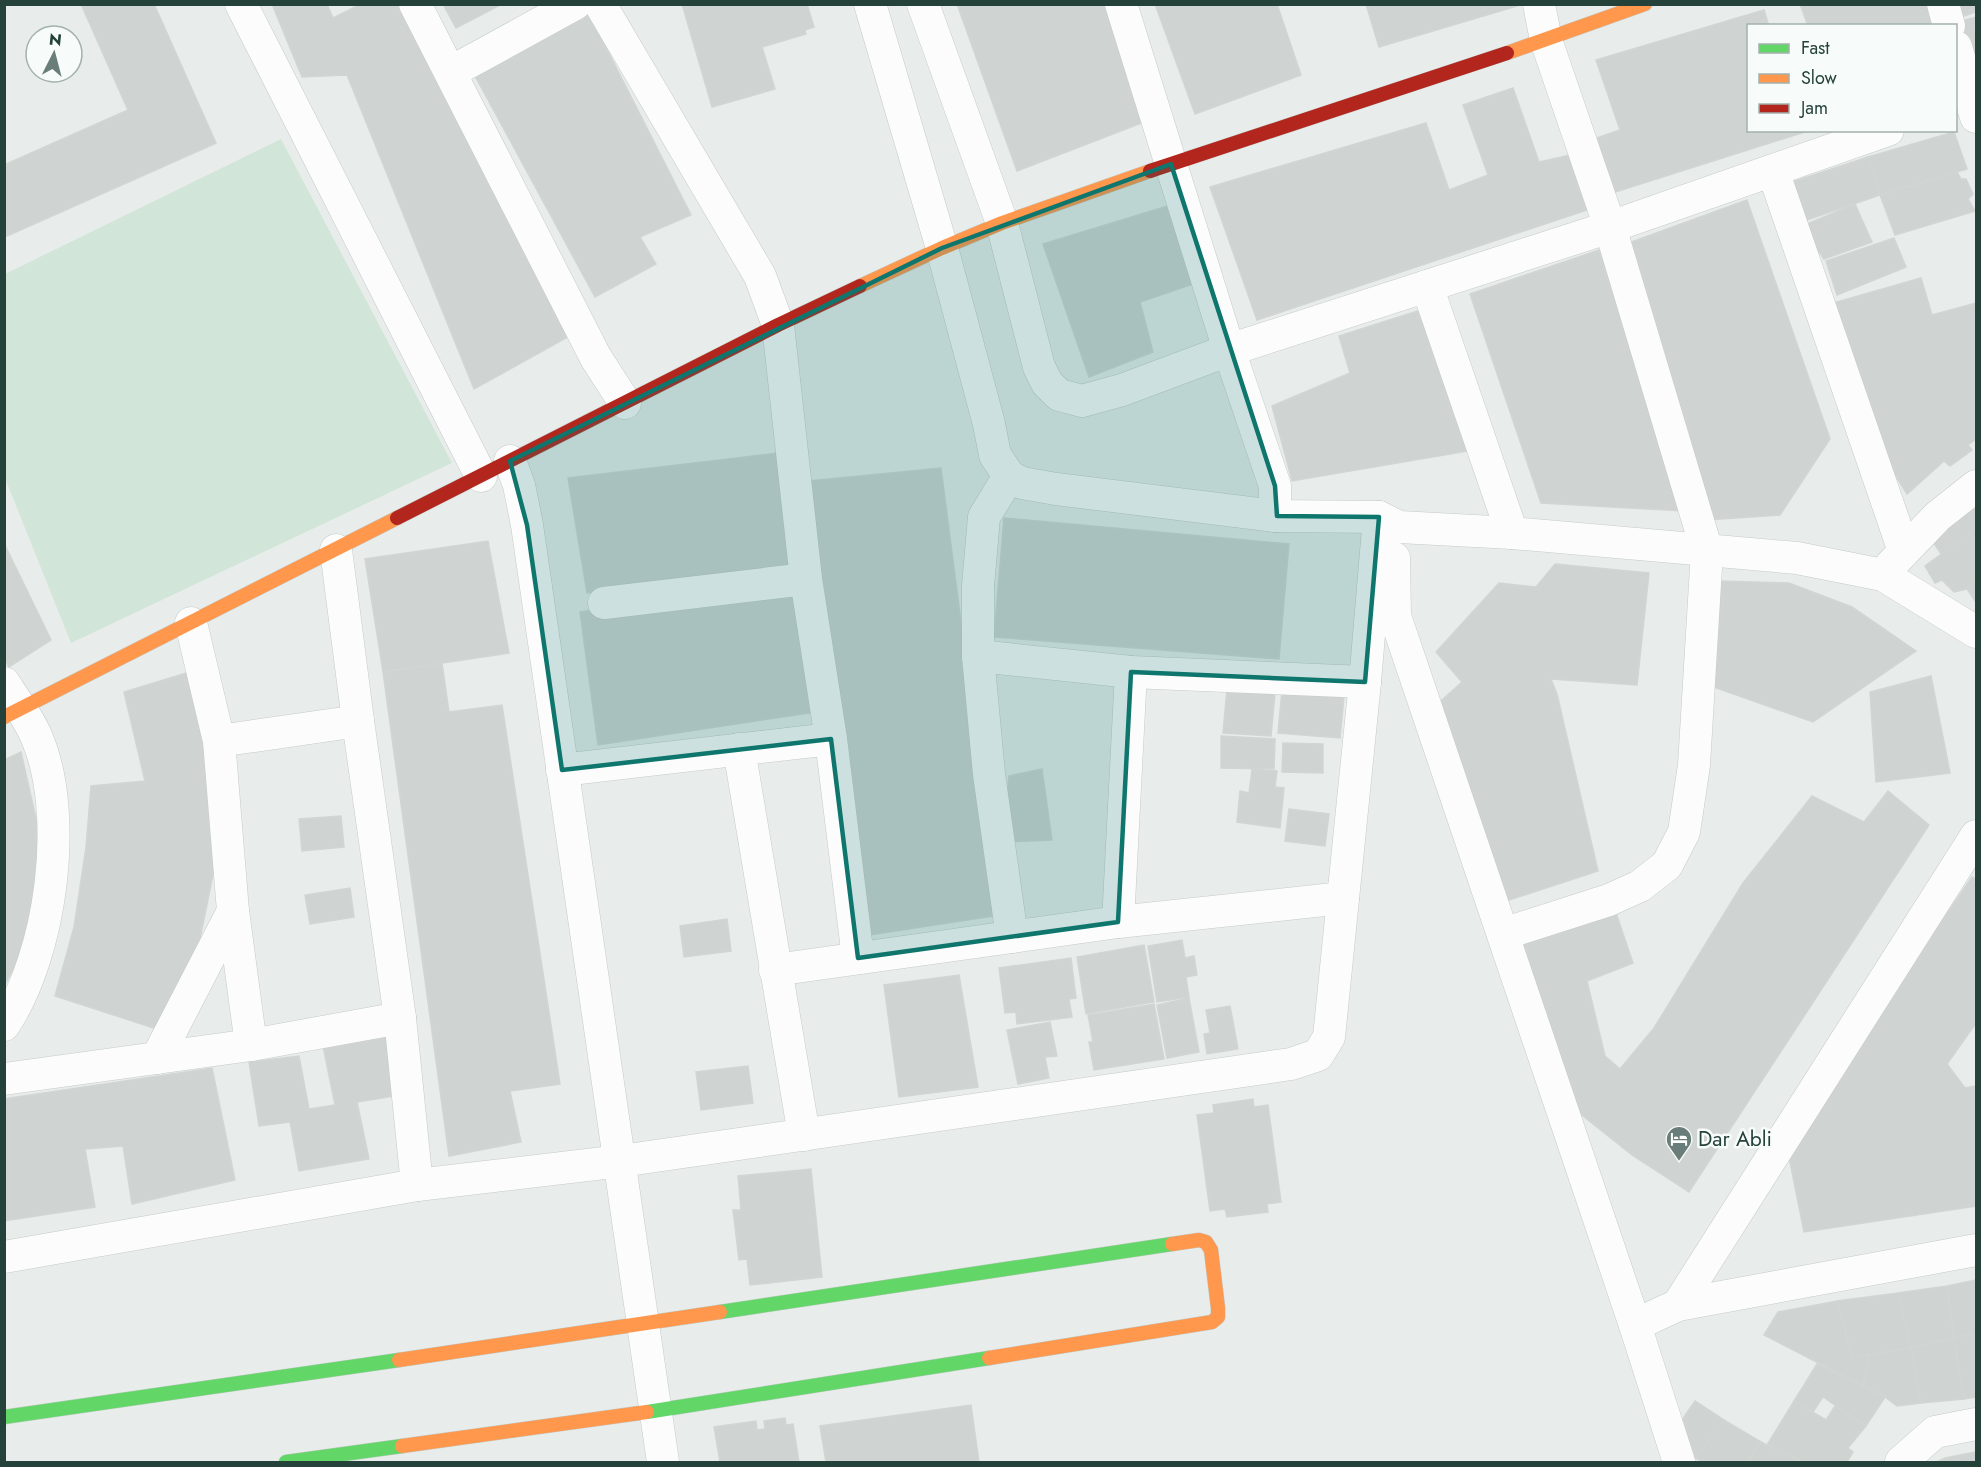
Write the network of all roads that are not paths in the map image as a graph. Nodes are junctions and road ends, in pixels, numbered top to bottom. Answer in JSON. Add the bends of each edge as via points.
{"nodes":[{"id":1,"x":241,"y":4,"type":"edge"},
{"id":2,"x":415,"y":4,"type":"edge"},
{"id":3,"x":575,"y":4,"type":"edge"},
{"id":4,"x":600,"y":4,"type":"edge"},
{"id":5,"x":870,"y":4,"type":"edge"},
{"id":6,"x":923,"y":4,"type":"edge"},
{"id":7,"x":1121,"y":4,"type":"edge"},
{"id":8,"x":1539,"y":4,"type":"edge"},
{"id":9,"x":1645,"y":4,"type":"edge"},
{"id":10,"x":1943,"y":4,"type":"edge"},
{"id":11,"x":1948,"y":24,"type":"edge"},
{"id":12,"x":1546,"y":39,"type":"junction"},
{"id":13,"x":1957,"y":52,"type":"edge"},
{"id":14,"x":451,"y":72,"type":"junction"},
{"id":15,"x":1968,"y":108,"type":"edge"},
{"id":16,"x":1882,"y":132,"type":"edge"},
{"id":17,"x":1171,"y":164,"type":"junction"},
{"id":18,"x":1773,"y":171,"type":"junction"},
{"id":19,"x":1002,"y":223,"type":"junction"},
{"id":20,"x":1610,"y":227,"type":"junction"},
{"id":21,"x":942,"y":248,"type":"junction"},
{"id":22,"x":1427,"y":286,"type":"junction"},
{"id":23,"x":778,"y":325,"type":"junction"},
{"id":24,"x":1229,"y":350,"type":"junction"},
{"id":25,"x":625,"y":403,"type":"junction"},
{"id":26,"x":510,"y":461,"type":"junction"},
{"id":27,"x":481,"y":476,"type":"junction"},
{"id":28,"x":1009,"y":476,"type":"junction"},
{"id":29,"x":1977,"y":486,"type":"edge"},
{"id":30,"x":1275,"y":516,"type":"junction"},
{"id":31,"x":1389,"y":522,"type":"junction"},
{"id":32,"x":1512,"y":533,"type":"junction"},
{"id":33,"x":336,"y":550,"type":"junction"},
{"id":34,"x":1707,"y":551,"type":"junction"},
{"id":35,"x":1904,"y":551,"type":"junction"},
{"id":36,"x":1883,"y":575,"type":"junction"},
{"id":37,"x":806,"y":579,"type":"junction"},
{"id":38,"x":604,"y":603,"type":"dead end"},
{"id":39,"x":191,"y":623,"type":"junction"},
{"id":40,"x":1977,"y":632,"type":"edge"},
{"id":41,"x":978,"y":656,"type":"junction"},
{"id":42,"x":1131,"y":672,"type":"junction"},
{"id":43,"x":1365,"y":682,"type":"junction"},
{"id":44,"x":4,"y":683,"type":"edge"},
{"id":45,"x":13,"y":713,"type":"edge"},
{"id":46,"x":358,"y":721,"type":"junction"},
{"id":47,"x":831,"y":739,"type":"junction"},
{"id":48,"x":219,"y":741,"type":"junction"},
{"id":49,"x":739,"y":749,"type":"junction"},
{"id":50,"x":562,"y":770,"type":"junction"},
{"id":51,"x":1975,"y":841,"type":"edge"},
{"id":52,"x":1343,"y":898,"type":"junction"},
{"id":53,"x":233,"y":911,"type":"junction"},
{"id":54,"x":1118,"y":922,"type":"junction"},
{"id":55,"x":1503,"y":933,"type":"junction"},
{"id":56,"x":1012,"y":937,"type":"junction"},
{"id":57,"x":858,"y":958,"type":"junction"},
{"id":58,"x":775,"y":970,"type":"junction"},
{"id":59,"x":400,"y":1018,"type":"junction"},
{"id":60,"x":4,"y":1025,"type":"edge"},
{"id":61,"x":251,"y":1045,"type":"junction"},
{"id":62,"x":157,"y":1058,"type":"junction"},
{"id":63,"x":4,"y":1079,"type":"edge"},
{"id":64,"x":804,"y":1135,"type":"junction"},
{"id":65,"x":621,"y":1161,"type":"junction"},
{"id":66,"x":417,"y":1185,"type":"junction"},
{"id":67,"x":1977,"y":1250,"type":"edge"},
{"id":68,"x":4,"y":1257,"type":"edge"},
{"id":69,"x":1678,"y":1305,"type":"junction"},
{"id":70,"x":644,"y":1324,"type":"junction"},
{"id":71,"x":1635,"y":1325,"type":"junction"},
{"id":72,"x":656,"y":1411,"type":"junction"},
{"id":73,"x":4,"y":1417,"type":"edge"},
{"id":74,"x":1977,"y":1424,"type":"edge"},
{"id":75,"x":286,"y":1462,"type":"edge"},
{"id":76,"x":663,"y":1462,"type":"edge"},
{"id":77,"x":1679,"y":1462,"type":"edge"},
{"id":78,"x":1901,"y":1462,"type":"edge"}],
"edges":[{"from":1,"to":27,"type":"street"},
{"from":2,"to":14,"type":"street"},
{"from":3,"to":14,"type":"street"},
{"from":4,"to":23,"type":"street","via":[[760,276]]},
{"from":5,"to":21,"type":"street"},
{"from":6,"to":19,"type":"street"},
{"from":7,"to":17,"type":"street"},
{"from":8,"to":12,"type":"street"},
{"from":9,"to":12,"type":"street"},
{"from":10,"to":11,"type":"street"},
{"from":12,"to":17,"type":"street"},
{"from":12,"to":20,"type":"street"},
{"from":13,"to":15,"type":"street"},
{"from":14,"to":25,"type":"street","via":[[596,358]]},
{"from":16,"to":18,"type":"street"},
{"from":17,"to":19,"type":"street"},
{"from":17,"to":24,"type":"street"},
{"from":18,"to":20,"type":"street"},
{"from":18,"to":35,"type":"street"},
{"from":19,"to":21,"type":"street"},
{"from":19,"to":24,"type":"street","via":[[1039,367],[1059,395],[1082,401]]},
{"from":20,"to":22,"type":"street"},
{"from":20,"to":34,"type":"street"},
{"from":21,"to":23,"type":"street"},
{"from":21,"to":28,"type":"street","via":[[995,455]]},
{"from":22,"to":24,"type":"street"},
{"from":22,"to":32,"type":"street"},
{"from":23,"to":25,"type":"street"},
{"from":23,"to":37,"type":"street"},
{"from":24,"to":30,"type":"street","via":[[1275,486]]},
{"from":25,"to":26,"type":"street"},
{"from":26,"to":27,"type":"street"},
{"from":26,"to":50,"type":"street","via":[[527,525]]},
{"from":27,"to":33,"type":"street"},
{"from":28,"to":30,"type":"street","via":[[1022,483],[1056,489]]},
{"from":28,"to":41,"type":"street","via":[[984,517],[978,586]]},
{"from":29,"to":35,"type":"street","via":[[1938,516]]},
{"from":30,"to":31,"type":"street"},
{"from":31,"to":32,"type":"street"},
{"from":31,"to":43,"type":"street"},
{"from":31,"to":55,"type":"street","via":[[1395,616]]},
{"from":32,"to":34,"type":"street"},
{"from":33,"to":39,"type":"street"},
{"from":33,"to":46,"type":"street"},
{"from":34,"to":36,"type":"street","via":[[1797,558]]},
{"from":34,"to":55,"type":"street","via":[[1694,765],[1684,832],[1667,865],[1640,886],[1609,900]]},
{"from":35,"to":36,"type":"street"},
{"from":36,"to":40,"type":"street"},
{"from":37,"to":38,"type":"street"},
{"from":37,"to":47,"type":"street"},
{"from":39,"to":45,"type":"street"},
{"from":39,"to":48,"type":"street"},
{"from":41,"to":42,"type":"street"},
{"from":41,"to":56,"type":"street","via":[[989,774]]},
{"from":42,"to":43,"type":"street"},
{"from":42,"to":54,"type":"street"},
{"from":43,"to":52,"type":"street"},
{"from":44,"to":45,"type":"street"},
{"from":45,"to":60,"type":"street","via":[[38,738],[53,815],[51,879],[40,941],[26,985]]},
{"from":46,"to":48,"type":"street"},
{"from":46,"to":59,"type":"street"},
{"from":47,"to":49,"type":"street"},
{"from":47,"to":57,"type":"street"},
{"from":48,"to":53,"type":"street"},
{"from":49,"to":50,"type":"street"},
{"from":49,"to":58,"type":"street"},
{"from":50,"to":65,"type":"street"},
{"from":51,"to":69,"type":"street"},
{"from":52,"to":54,"type":"street"},
{"from":52,"to":64,"type":"street","via":[[1329,1037],[1318,1055],[1292,1064]]},
{"from":53,"to":61,"type":"street"},
{"from":53,"to":62,"type":"street"},
{"from":54,"to":56,"type":"street"},
{"from":55,"to":71,"type":"street"},
{"from":56,"to":57,"type":"street"},
{"from":57,"to":58,"type":"street"},
{"from":58,"to":64,"type":"street"},
{"from":59,"to":61,"type":"street"},
{"from":59,"to":66,"type":"street"},
{"from":61,"to":62,"type":"street"},
{"from":62,"to":63,"type":"street"},
{"from":64,"to":65,"type":"street"},
{"from":65,"to":66,"type":"street"},
{"from":65,"to":70,"type":"street"},
{"from":66,"to":68,"type":"street"},
{"from":67,"to":69,"type":"street"},
{"from":69,"to":71,"type":"street"},
{"from":70,"to":72,"type":"street"},
{"from":70,"to":72,"type":"street","via":[[1199,1240],[1211,1250],[1218,1308],[1218,1317],[1212,1322]]},
{"from":70,"to":73,"type":"street"},
{"from":71,"to":77,"type":"street"},
{"from":72,"to":75,"type":"street"},
{"from":72,"to":76,"type":"street"},
{"from":74,"to":78,"type":"street","via":[[1935,1432]]}]}
